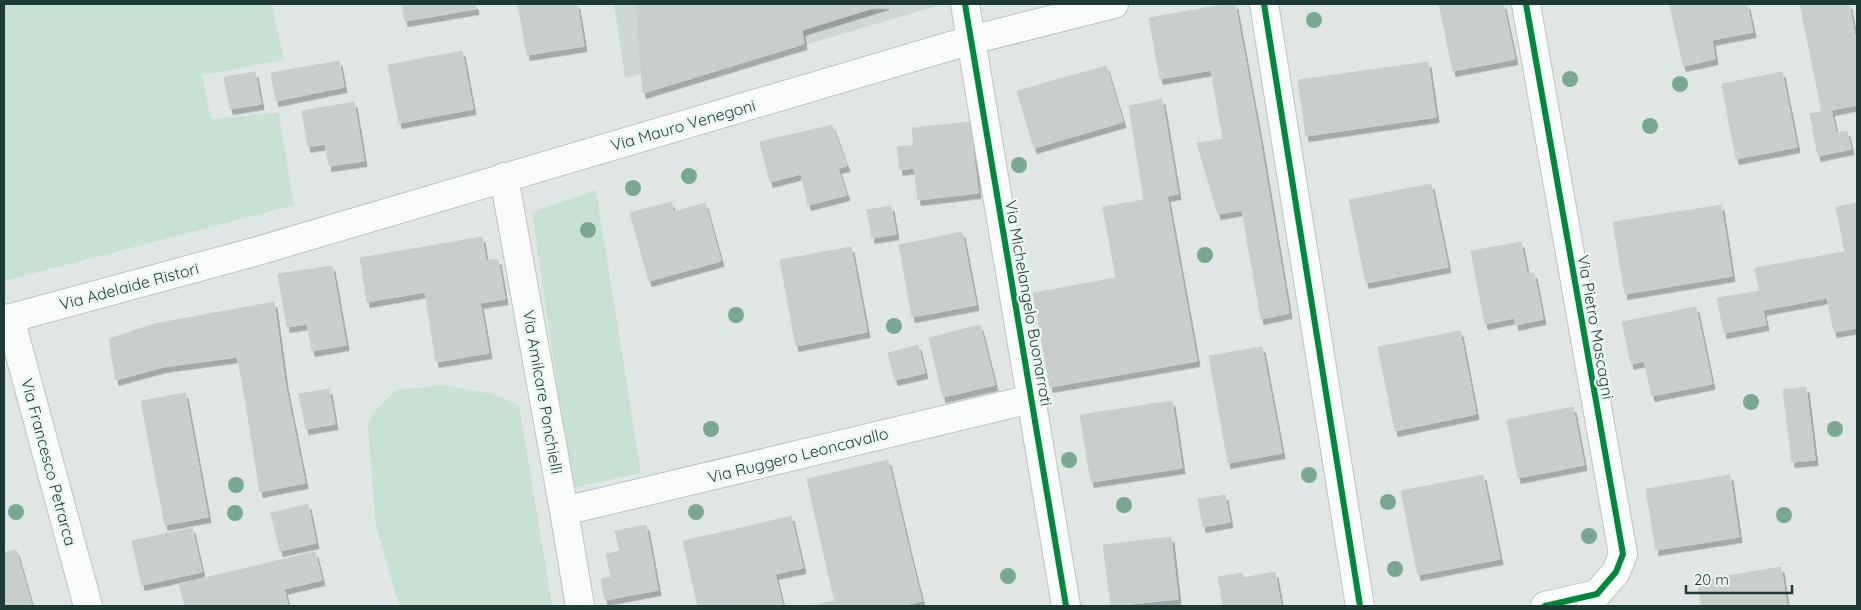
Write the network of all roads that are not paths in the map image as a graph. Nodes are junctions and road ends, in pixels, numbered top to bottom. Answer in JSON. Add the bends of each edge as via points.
{"nodes":[{"id":1,"x":965,"y":4,"type":"edge"},
{"id":2,"x":1114,"y":4,"type":"edge"},
{"id":3,"x":1264,"y":4,"type":"edge"},
{"id":4,"x":1526,"y":4,"type":"edge"},
{"id":5,"x":971,"y":40,"type":"junction"},
{"id":6,"x":504,"y":178,"type":"junction"},
{"id":7,"x":254,"y":252,"type":"joint"},
{"id":8,"x":7,"y":319,"type":"edge"},
{"id":9,"x":1031,"y":399,"type":"junction"},
{"id":10,"x":564,"y":511,"type":"junction"},
{"id":11,"x":88,"y":606,"type":"edge"},
{"id":12,"x":580,"y":606,"type":"edge"},
{"id":13,"x":1066,"y":606,"type":"edge"},
{"id":14,"x":1360,"y":606,"type":"edge"},
{"id":15,"x":1545,"y":606,"type":"edge"}],
"edges":[{"from":1,"to":5,"type":"street","name":"Via Michelangelo Buonarroti"},
{"from":2,"to":5,"type":"street","name":"Via Mauro Venegoni"},
{"from":3,"to":14,"type":"street"},
{"from":4,"to":15,"type":"street","name":"Via Pietro Mascagni","via":[[1623,554],[1616,572],[1597,594]]},
{"from":5,"to":6,"type":"street","name":"Via Mauro Venegoni"},
{"from":5,"to":9,"type":"street","name":"Via Michelangelo Buonarroti"},
{"from":6,"to":7,"type":"street","name":"Via Mauro Venegoni"},
{"from":6,"to":10,"type":"street","name":"Via Amilcare Ponchielli"},
{"from":7,"to":8,"type":"street","name":"Via Adelaide Ristori"},
{"from":8,"to":11,"type":"street","name":"Via Francesco Petrarca"},
{"from":9,"to":10,"type":"street","name":"Via Ruggero Leoncavallo"},
{"from":9,"to":13,"type":"street","name":"Via Michelangelo Buonarroti"},
{"from":10,"to":12,"type":"street","name":"Via Amilcare Ponchielli"}]}
